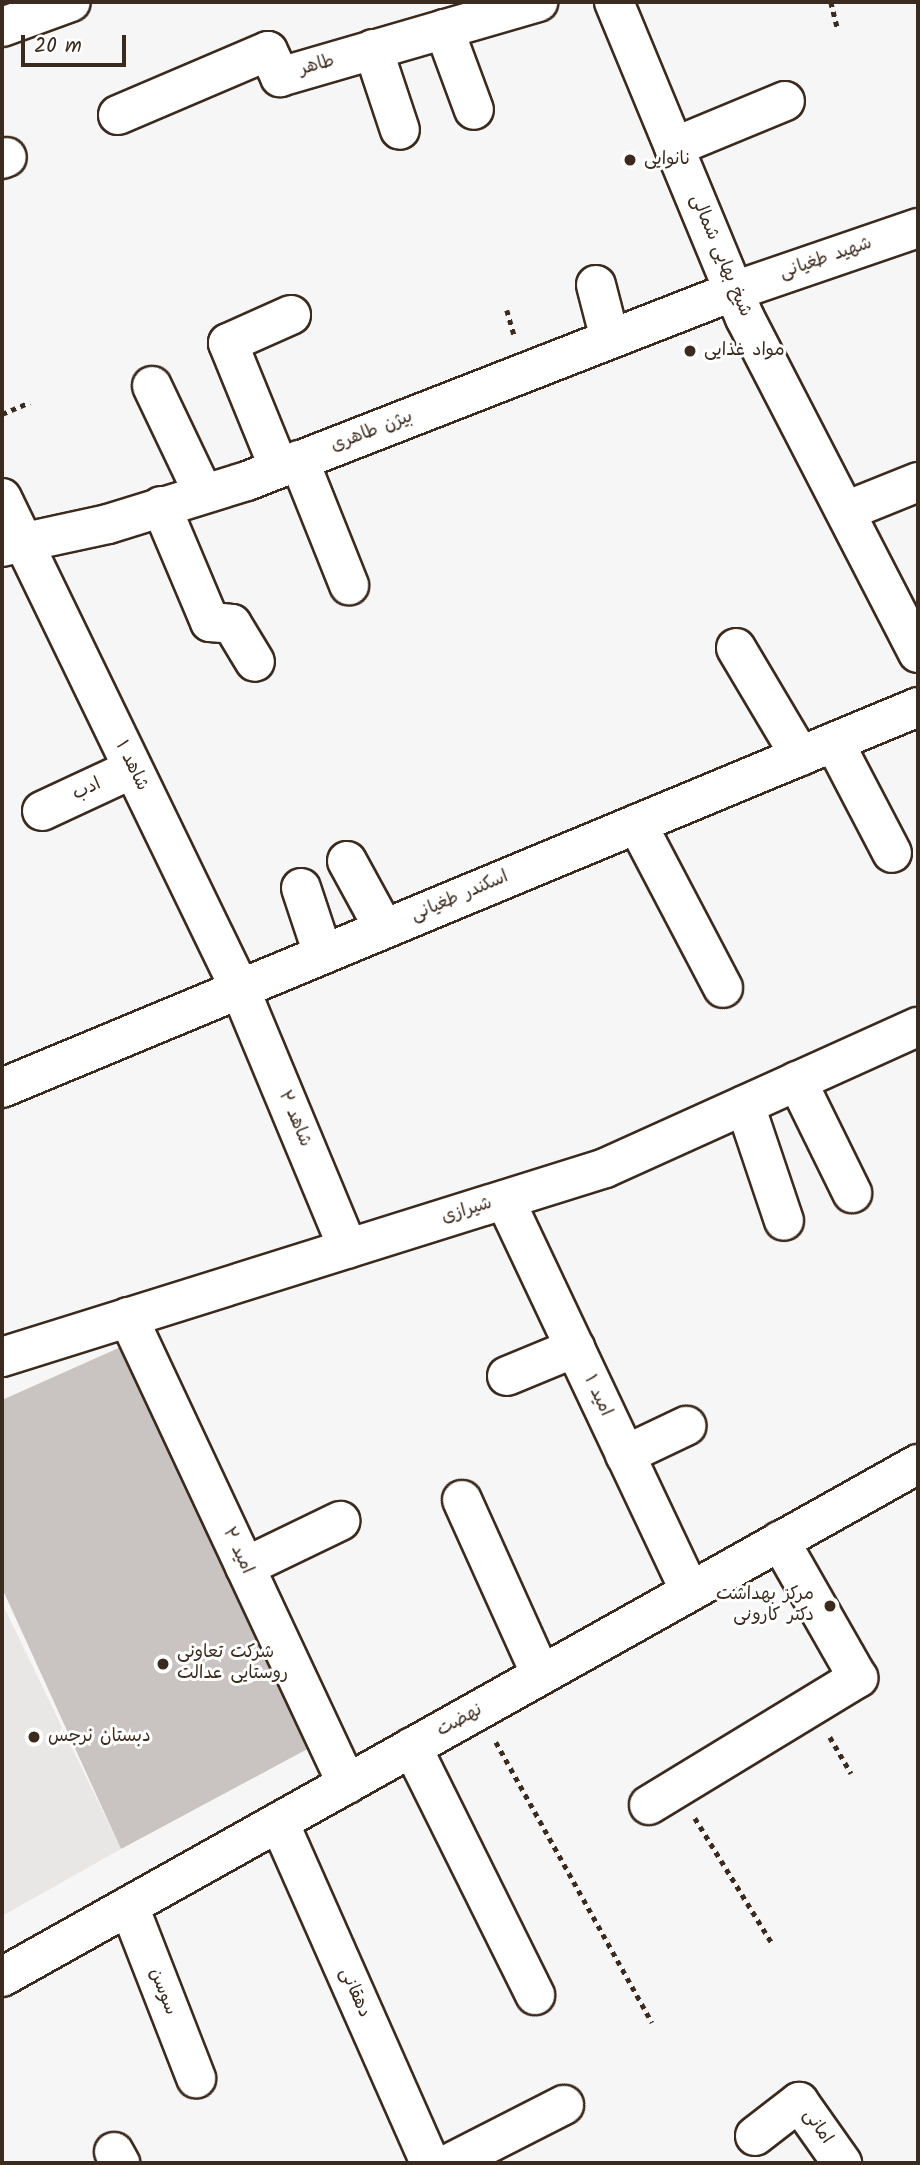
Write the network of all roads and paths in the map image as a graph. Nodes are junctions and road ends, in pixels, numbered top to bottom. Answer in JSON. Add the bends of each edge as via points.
{"nodes":[{"id":1,"x":71,"y":2,"type":"edge"},
{"id":2,"x":538,"y":2,"type":"edge"},
{"id":3,"x":614,"y":2,"type":"edge"},
{"id":4,"x":831,"y":2,"type":"edge"},
{"id":5,"x":2,"y":27,"type":"edge"},
{"id":6,"x":444,"y":29,"type":"junction"},
{"id":7,"x":838,"y":30,"type":"dead end"},
{"id":8,"x":373,"y":50,"type":"junction"},
{"id":9,"x":785,"y":101,"type":"dead end"},
{"id":10,"x":474,"y":110,"type":"dead end"},
{"id":11,"x":118,"y":115,"type":"dead end"},
{"id":12,"x":400,"y":130,"type":"dead end"},
{"id":13,"x":674,"y":147,"type":"junction"},
{"id":14,"x":918,"y":228,"type":"edge"},
{"id":15,"x":596,"y":285,"type":"dead end"},
{"id":16,"x":734,"y":291,"type":"junction"},
{"id":17,"x":292,"y":315,"type":"dead end"},
{"id":18,"x":610,"y":339,"type":"junction"},
{"id":19,"x":152,"y":386,"type":"dead end"},
{"id":20,"x":30,"y":402,"type":"dead end"},
{"id":21,"x":2,"y":414,"type":"edge"},
{"id":22,"x":289,"y":464,"type":"junction"},
{"id":23,"x":918,"y":482,"type":"edge"},
{"id":24,"x":202,"y":491,"type":"junction"},
{"id":25,"x":2,"y":498,"type":"edge"},
{"id":26,"x":161,"y":506,"type":"junction"},
{"id":27,"x":846,"y":511,"type":"junction"},
{"id":28,"x":11,"y":545,"type":"edge"},
{"id":29,"x":349,"y":585,"type":"dead end"},
{"id":30,"x":736,"y":648,"type":"dead end"},
{"id":31,"x":918,"y":653,"type":"edge"},
{"id":32,"x":255,"y":662,"type":"dead end"},
{"id":33,"x":918,"y":707,"type":"edge"},
{"id":34,"x":817,"y":749,"type":"junction"},
{"id":35,"x":132,"y":769,"type":"junction"},
{"id":36,"x":42,"y":811,"type":"dead end"},
{"id":37,"x":638,"y":824,"type":"junction"},
{"id":38,"x":892,"y":853,"type":"dead end"},
{"id":39,"x":347,"y":861,"type":"dead end"},
{"id":40,"x":301,"y":888,"type":"dead end"},
{"id":41,"x":384,"y":929,"type":"junction"},
{"id":42,"x":323,"y":954,"type":"junction"},
{"id":43,"x":723,"y":988,"type":"dead end"},
{"id":44,"x":240,"y":989,"type":"junction"},
{"id":45,"x":918,"y":1027,"type":"edge"},
{"id":46,"x":797,"y":1081,"type":"junction"},
{"id":47,"x":2,"y":1088,"type":"edge"},
{"id":48,"x":746,"y":1105,"type":"junction"},
{"id":49,"x":852,"y":1193,"type":"dead end"},
{"id":50,"x":505,"y":1200,"type":"junction"},
{"id":51,"x":784,"y":1221,"type":"dead end"},
{"id":52,"x":348,"y":1248,"type":"junction"},
{"id":53,"x":128,"y":1317,"type":"junction"},
{"id":54,"x":575,"y":1349,"type":"junction"},
{"id":55,"x":2,"y":1357,"type":"edge"},
{"id":56,"x":507,"y":1376,"type":"dead end"},
{"id":57,"x":686,"y":1426,"type":"dead end"},
{"id":58,"x":625,"y":1455,"type":"junction"},
{"id":59,"x":918,"y":1464,"type":"edge"},
{"id":60,"x":462,"y":1500,"type":"dead end"},
{"id":61,"x":340,"y":1521,"type":"dead end"},
{"id":62,"x":780,"y":1541,"type":"junction"},
{"id":63,"x":244,"y":1567,"type":"junction"},
{"id":64,"x":690,"y":1592,"type":"junction"},
{"id":65,"x":541,"y":1675,"type":"junction"},
{"id":66,"x":478,"y":1710,"type":"junction"},
{"id":67,"x":412,"y":1747,"type":"junction"},
{"id":68,"x":347,"y":1784,"type":"junction"},
{"id":69,"x":663,"y":1797,"type":"joint"},
{"id":70,"x":279,"y":1822,"type":"junction"},
{"id":71,"x":129,"y":1906,"type":"junction"},
{"id":72,"x":773,"y":1945,"type":"dead end"},
{"id":73,"x":2,"y":1977,"type":"edge"},
{"id":74,"x":535,"y":1995,"type":"dead end"},
{"id":75,"x":652,"y":2022,"type":"dead end"},
{"id":76,"x":196,"y":2078,"type":"dead end"},
{"id":77,"x":564,"y":2105,"type":"dead end"},
{"id":78,"x":755,"y":2136,"type":"dead end"},
{"id":79,"x":430,"y":2163,"type":"edge"},
{"id":80,"x":450,"y":2163,"type":"edge"},
{"id":81,"x":842,"y":2163,"type":"edge"}],
"edges":[{"from":1,"to":5,"type":"street"},
{"from":2,"to":6,"type":"street","name":"طاهر"},
{"from":3,"to":13,"type":"street","name":"شیخ بهایی شمالی"},
{"from":4,"to":7,"type":"path"},
{"from":6,"to":8,"type":"street","name":"طاهر"},
{"from":6,"to":10,"type":"street"},
{"from":8,"to":11,"type":"street","name":"طاهر","via":[[280,76],[268,51]]},
{"from":8,"to":12,"type":"street"},
{"from":9,"to":13,"type":"street"},
{"from":13,"to":16,"type":"street","name":"شیخ بهایی شمالی"},
{"from":14,"to":16,"type":"street","name":"شهید طغیانی"},
{"from":15,"to":18,"type":"street"},
{"from":16,"to":18,"type":"street","name":"بیژن طاهری"},
{"from":16,"to":27,"type":"street","name":"شیخ بهایی شمالی"},
{"from":17,"to":22,"type":"street","via":[[228,343]]},
{"from":18,"to":22,"type":"street","name":"بیژن طاهری"},
{"from":19,"to":24,"type":"street"},
{"from":20,"to":21,"type":"path"},
{"from":22,"to":24,"type":"street","name":"بیژن طاهری"},
{"from":22,"to":29,"type":"street"},
{"from":23,"to":27,"type":"street"},
{"from":24,"to":26,"type":"street","name":"بیژن طاهری"},
{"from":25,"to":28,"type":"street","name":"شاهد ۱"},
{"from":26,"to":28,"type":"street","name":"بیژن طاهری","via":[[108,524]]},
{"from":26,"to":32,"type":"street","via":[[211,622],[232,624]]},
{"from":27,"to":31,"type":"street","name":"شیخ بهایی شمالی"},
{"from":28,"to":35,"type":"street","name":"شاهد ۱"},
{"from":30,"to":34,"type":"street"},
{"from":33,"to":34,"type":"street","name":"اسکندر طغیانی"},
{"from":34,"to":37,"type":"street","name":"اسکندر طغیانی"},
{"from":34,"to":38,"type":"street"},
{"from":35,"to":36,"type":"street","name":"ادب"},
{"from":35,"to":44,"type":"street","name":"شاهد ۱"},
{"from":37,"to":41,"type":"street","name":"اسکندر طغیانی"},
{"from":37,"to":43,"type":"street"},
{"from":39,"to":41,"type":"street"},
{"from":40,"to":42,"type":"street"},
{"from":41,"to":42,"type":"street","name":"اسکندر طغیانی"},
{"from":42,"to":44,"type":"street","name":"اسکندر طغیانی"},
{"from":44,"to":47,"type":"street","name":"اسکندر طغیانی"},
{"from":44,"to":52,"type":"street","name":"شاهد ۲"},
{"from":45,"to":46,"type":"street","name":"شیرازی"},
{"from":46,"to":48,"type":"street","name":"شیرازی"},
{"from":46,"to":49,"type":"street"},
{"from":48,"to":50,"type":"street","name":"شیرازی","via":[[605,1168]]},
{"from":48,"to":51,"type":"street"},
{"from":50,"to":52,"type":"street","name":"شیرازی"},
{"from":50,"to":54,"type":"street","name":"امید ۱"},
{"from":52,"to":53,"type":"street","name":"شیرازی"},
{"from":53,"to":55,"type":"street","name":"شیرازی"},
{"from":53,"to":63,"type":"street","name":"امید ۲"},
{"from":54,"to":56,"type":"street"},
{"from":54,"to":58,"type":"street","name":"امید ۱"},
{"from":57,"to":58,"type":"street"},
{"from":58,"to":64,"type":"street","name":"امید ۱"},
{"from":59,"to":62,"type":"street","name":"نهضت"},
{"from":60,"to":65,"type":"street"},
{"from":61,"to":63,"type":"street"},
{"from":62,"to":64,"type":"street","name":"نهضت"},
{"from":62,"to":69,"type":"street","via":[[858,1678]]},
{"from":63,"to":68,"type":"street","name":"امید ۲"},
{"from":64,"to":65,"type":"street","name":"نهضت"},
{"from":65,"to":66,"type":"street","name":"نهضت"},
{"from":66,"to":67,"type":"street","name":"نهضت"},
{"from":66,"to":75,"type":"path"},
{"from":67,"to":68,"type":"street","name":"نهضت"},
{"from":67,"to":74,"type":"street"},
{"from":68,"to":70,"type":"street","name":"نهضت"},
{"from":69,"to":72,"type":"path"},
{"from":70,"to":71,"type":"street","name":"نهضت"},
{"from":70,"to":79,"type":"street","name":"دهقانی"},
{"from":71,"to":73,"type":"street","name":"نهضت"},
{"from":71,"to":76,"type":"street","name":"سوسن"},
{"from":77,"to":80,"type":"street"},
{"from":78,"to":81,"type":"street","name":"امانی","via":[[799,2102]]}]}
